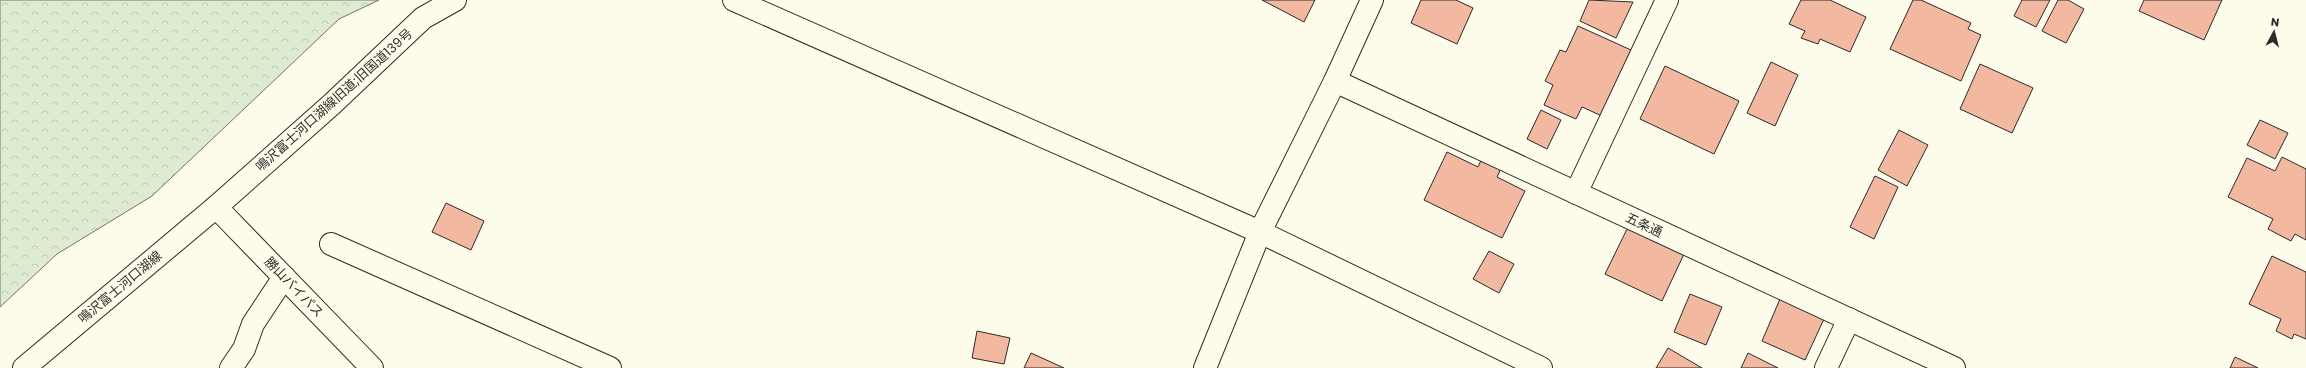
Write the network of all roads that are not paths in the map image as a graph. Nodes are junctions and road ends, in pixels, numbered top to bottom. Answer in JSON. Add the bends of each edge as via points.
{"nodes":[{"id":1,"x":455,"y":0,"type":"edge"},
{"id":2,"x":734,"y":0,"type":"edge"},
{"id":3,"x":1372,"y":0,"type":"edge"},
{"id":4,"x":1667,"y":0,"type":"edge"},
{"id":5,"x":1335,"y":81,"type":"junction"},
{"id":6,"x":1576,"y":193,"type":"junction"},
{"id":7,"x":216,"y":207,"type":"junction"},
{"id":8,"x":1260,"y":232,"type":"junction"},
{"id":9,"x":331,"y":244,"type":"dead end"},
{"id":10,"x":284,"y":277,"type":"junction"},
{"id":11,"x":1849,"y":319,"type":"junction"},
{"id":12,"x":24,"y":368,"type":"edge"},
{"id":13,"x":231,"y":368,"type":"edge"},
{"id":14,"x":372,"y":368,"type":"edge"},
{"id":15,"x":610,"y":368,"type":"edge"},
{"id":16,"x":1205,"y":368,"type":"edge"},
{"id":17,"x":1541,"y":368,"type":"edge"},
{"id":18,"x":1826,"y":368,"type":"edge"},
{"id":19,"x":1954,"y":368,"type":"edge"}],
"edges":[{"from":1,"to":7,"type":"street","name":"鳴沢富士河口湖線旧道;旧国道139号","via":[[423,18],[331,105]]},
{"from":2,"to":8,"type":"street"},
{"from":3,"to":5,"type":"street"},
{"from":4,"to":6,"type":"street"},
{"from":5,"to":6,"type":"street","name":"五条通"},
{"from":5,"to":8,"type":"street"},
{"from":6,"to":11,"type":"street","name":"五条通"},
{"from":7,"to":10,"type":"street","name":"勝山バイパス"},
{"from":7,"to":12,"type":"street","name":"鳴沢富士河口湖線"},
{"from":8,"to":16,"type":"street"},
{"from":8,"to":17,"type":"street"},
{"from":9,"to":15,"type":"street"},
{"from":10,"to":13,"type":"street","via":[[253,324],[244,349]]},
{"from":10,"to":14,"type":"street","name":"勝山バイパス"},
{"from":11,"to":18,"type":"street"},
{"from":11,"to":19,"type":"street","name":"五条通"}]}
